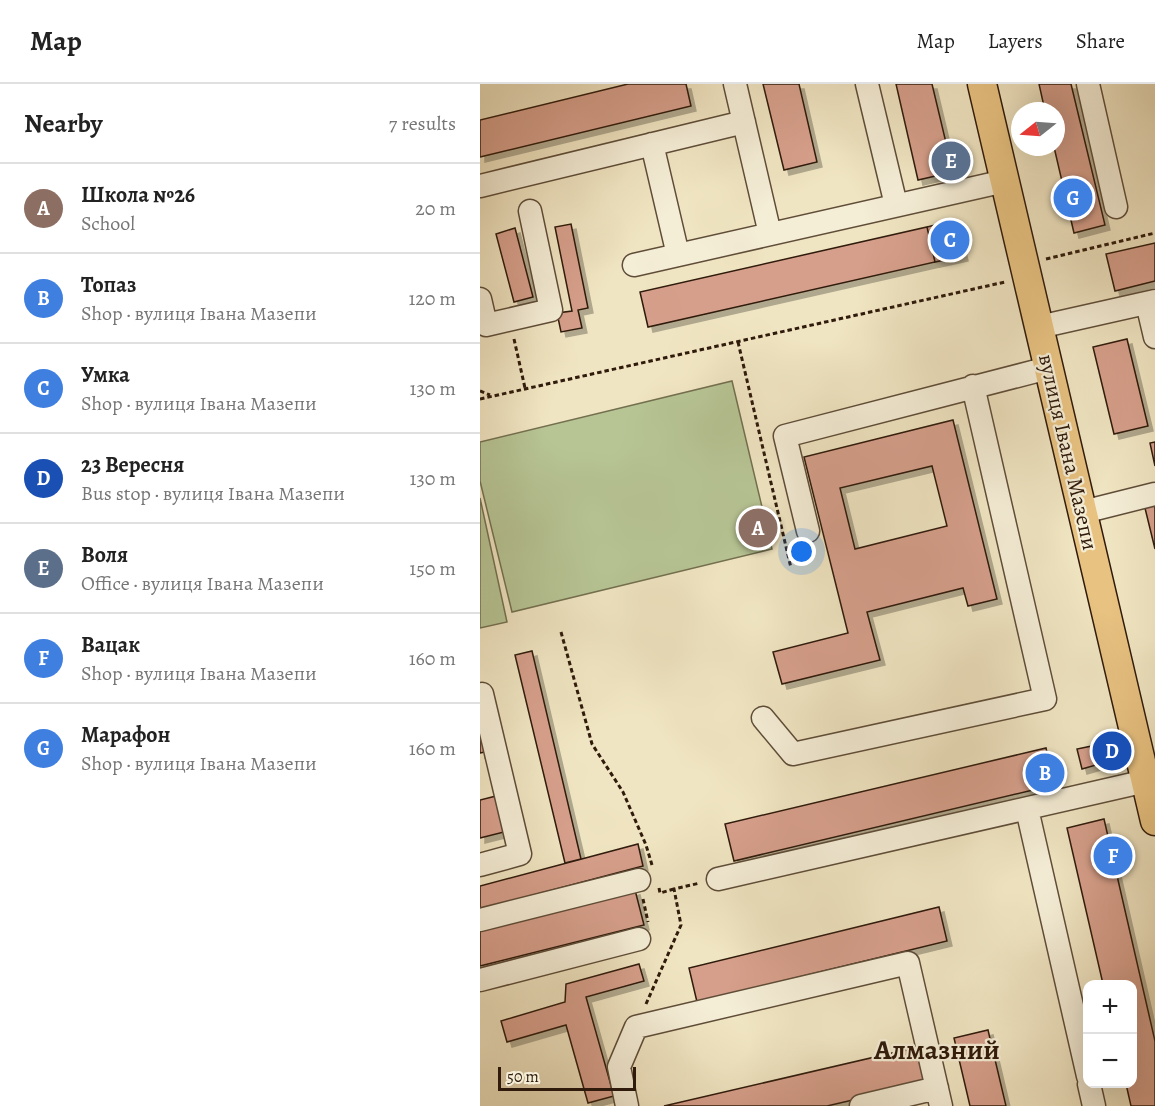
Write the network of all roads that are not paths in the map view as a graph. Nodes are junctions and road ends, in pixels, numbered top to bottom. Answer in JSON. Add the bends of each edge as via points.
{"nodes":[{"id":1,"x":735,"y":84,"type":"edge"},
{"id":2,"x":867,"y":84,"type":"edge"},
{"id":3,"x":982,"y":84,"type":"edge"},
{"id":4,"x":1088,"y":84,"type":"edge"},
{"id":5,"x":744,"y":122,"type":"junction"},
{"id":6,"x":652,"y":144,"type":"junction"},
{"id":7,"x":1005,"y":181,"type":"junction"},
{"id":8,"x":480,"y":186,"type":"edge"},
{"id":9,"x":896,"y":205,"type":"junction"},
{"id":10,"x":1116,"y":207,"type":"dead end"},
{"id":11,"x":530,"y":211,"type":"dead end"},
{"id":12,"x":770,"y":234,"type":"junction"},
{"id":13,"x":678,"y":255,"type":"junction"},
{"id":14,"x":634,"y":265,"type":"dead end"},
{"id":15,"x":480,"y":299,"type":"edge"},
{"id":16,"x":1151,"y":302,"type":"edge"},
{"id":17,"x":1039,"y":327,"type":"junction"},
{"id":18,"x":1155,"y":337,"type":"edge"},
{"id":19,"x":1048,"y":368,"type":"junction"},
{"id":20,"x":973,"y":386,"type":"junction"},
{"id":21,"x":1155,"y":494,"type":"edge"},
{"id":22,"x":1083,"y":512,"type":"junction"},
{"id":23,"x":808,"y":531,"type":"dead end"},
{"id":24,"x":480,"y":695,"type":"edge"},
{"id":25,"x":763,"y":718,"type":"dead end"},
{"id":26,"x":1146,"y":781,"type":"junction"},
{"id":27,"x":1027,"y":809,"type":"junction"},
{"id":28,"x":1155,"y":821,"type":"edge"},
{"id":29,"x":480,"y":864,"type":"edge"},
{"id":30,"x":647,"y":878,"type":"road end"},
{"id":31,"x":718,"y":879,"type":"road end"},
{"id":32,"x":480,"y":920,"type":"edge"},
{"id":33,"x":639,"y":939,"type":"road end"},
{"id":34,"x":480,"y":980,"type":"edge"},
{"id":35,"x":1083,"y":1054,"type":"edge"},
{"id":36,"x":1090,"y":1088,"type":"edge"},
{"id":37,"x":939,"y":1097,"type":"edge"},
{"id":38,"x":627,"y":1106,"type":"edge"},
{"id":39,"x":861,"y":1106,"type":"edge"},
{"id":40,"x":1094,"y":1106,"type":"edge"}],
"edges":[{"from":1,"to":5,"type":"lane"},
{"from":2,"to":9,"type":"lane"},
{"from":3,"to":7,"type":"main road","name":"вулиця Івана Мазепи"},
{"from":4,"to":10,"type":"lane"},
{"from":5,"to":6,"type":"lane"},
{"from":5,"to":12,"type":"lane"},
{"from":6,"to":8,"type":"lane"},
{"from":6,"to":13,"type":"lane"},
{"from":7,"to":9,"type":"lane"},
{"from":7,"to":17,"type":"main road","name":"вулиця Івана Мазепи"},
{"from":9,"to":12,"type":"lane"},
{"from":11,"to":15,"type":"lane","via":[[551,310],[486,325]]},
{"from":12,"to":13,"type":"lane"},
{"from":13,"to":14,"type":"lane"},
{"from":16,"to":17,"type":"lane"},
{"from":16,"to":18,"type":"lane"},
{"from":17,"to":19,"type":"main road","name":"вулиця Івана Мазепи"},
{"from":19,"to":20,"type":"lane"},
{"from":19,"to":22,"type":"main road","name":"вулиця Івана Мазепи"},
{"from":20,"to":23,"type":"lane","via":[[785,436]]},
{"from":20,"to":25,"type":"lane","via":[[1045,699],[793,754]]},
{"from":21,"to":22,"type":"lane"},
{"from":22,"to":26,"type":"main road","name":"вулиця Івана Мазепи"},
{"from":24,"to":29,"type":"lane","via":[[520,854]]},
{"from":26,"to":27,"type":"lane"},
{"from":26,"to":28,"type":"main road","name":"вулиця Івана Мазепи"},
{"from":27,"to":31,"type":"lane"},
{"from":27,"to":35,"type":"lane"},
{"from":30,"to":32,"type":"lane"},
{"from":33,"to":34,"type":"lane"},
{"from":36,"to":40,"type":"lane"},
{"from":37,"to":38,"type":"lane","via":[[908,963],[636,1028],[619,1067]]},
{"from":37,"to":39,"type":"lane"}]}
